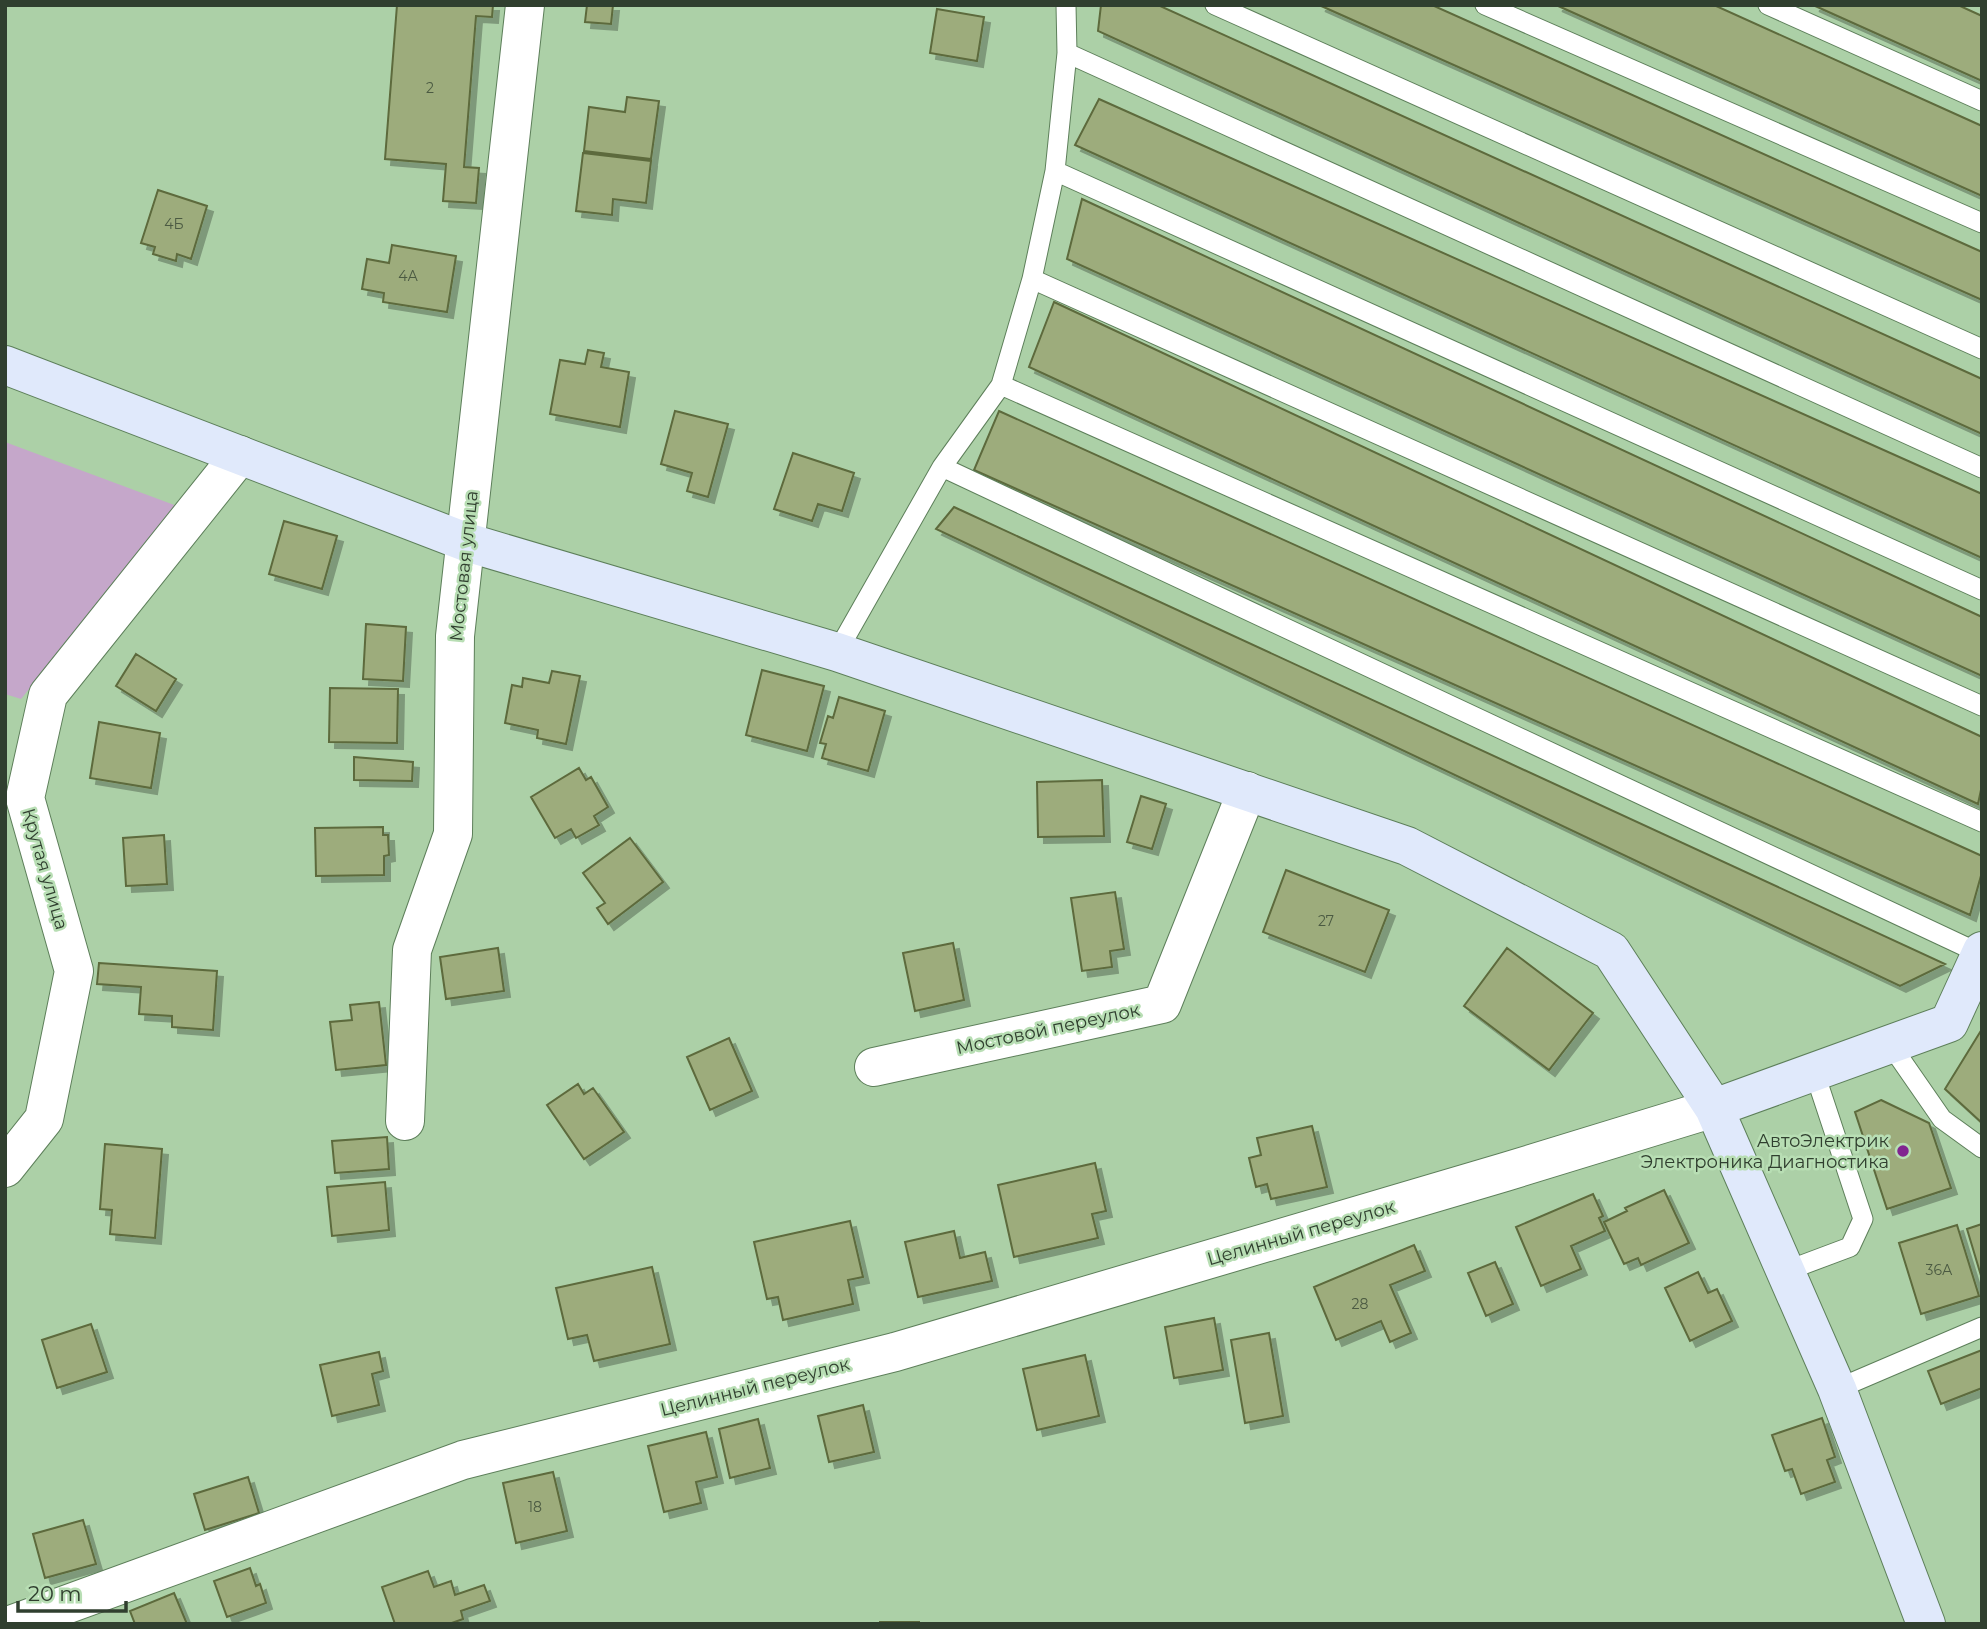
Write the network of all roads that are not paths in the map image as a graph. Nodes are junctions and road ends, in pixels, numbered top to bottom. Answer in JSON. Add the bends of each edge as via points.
{"nodes":[{"id":1,"x":525,"y":5,"type":"edge"},
{"id":2,"x":1066,"y":5,"type":"edge"},
{"id":3,"x":1215,"y":5,"type":"edge"},
{"id":4,"x":1485,"y":5,"type":"edge"},
{"id":5,"x":1768,"y":5,"type":"edge"},
{"id":6,"x":1067,"y":53,"type":"junction"},
{"id":7,"x":1982,"y":101,"type":"edge"},
{"id":8,"x":1055,"y":171,"type":"junction"},
{"id":9,"x":1982,"y":223,"type":"edge"},
{"id":10,"x":1032,"y":279,"type":"junction"},
{"id":11,"x":1982,"y":349,"type":"edge"},
{"id":12,"x":5,"y":365,"type":"edge"},
{"id":13,"x":1001,"y":385,"type":"junction"},
{"id":14,"x":240,"y":455,"type":"junction"},
{"id":15,"x":942,"y":467,"type":"junction"},
{"id":16,"x":1982,"y":468,"type":"edge"},
{"id":17,"x":466,"y":542,"type":"junction"},
{"id":18,"x":1982,"y":590,"type":"edge"},
{"id":19,"x":837,"y":652,"type":"junction"},
{"id":20,"x":1982,"y":706,"type":"edge"},
{"id":21,"x":1247,"y":791,"type":"junction"},
{"id":22,"x":1982,"y":822,"type":"edge"},
{"id":23,"x":1981,"y":953,"type":"edge"},
{"id":24,"x":1890,"y":1044,"type":"junction"},
{"id":25,"x":874,"y":1067,"type":"dead end"},
{"id":26,"x":1814,"y":1072,"type":"junction"},
{"id":27,"x":1714,"y":1108,"type":"junction"},
{"id":28,"x":405,"y":1121,"type":"dead end"},
{"id":29,"x":1982,"y":1148,"type":"edge"},
{"id":30,"x":5,"y":1168,"type":"edge"},
{"id":31,"x":1786,"y":1271,"type":"junction"},
{"id":32,"x":1982,"y":1327,"type":"edge"},
{"id":33,"x":1837,"y":1389,"type":"junction"},
{"id":34,"x":13,"y":1624,"type":"edge"},
{"id":35,"x":1926,"y":1624,"type":"edge"}],
"edges":[{"from":1,"to":17,"type":"street","name":"Мостовая улица"},
{"from":2,"to":6,"type":"lane"},
{"from":3,"to":11,"type":"lane"},
{"from":4,"to":9,"type":"lane"},
{"from":5,"to":7,"type":"lane"},
{"from":6,"to":8,"type":"lane"},
{"from":6,"to":16,"type":"lane"},
{"from":8,"to":10,"type":"lane"},
{"from":8,"to":18,"type":"lane"},
{"from":10,"to":13,"type":"lane"},
{"from":10,"to":20,"type":"lane"},
{"from":12,"to":14,"type":"street"},
{"from":13,"to":15,"type":"lane"},
{"from":13,"to":22,"type":"lane"},
{"from":14,"to":17,"type":"street"},
{"from":14,"to":30,"type":"street","name":"Крутая улица","via":[[47,695],[25,798],[74,971],[44,1119]]},
{"from":15,"to":19,"type":"lane"},
{"from":15,"to":23,"type":"lane"},
{"from":17,"to":19,"type":"street"},
{"from":17,"to":28,"type":"street","name":"Мостовая улица","via":[[455,636],[453,834],[412,950]]},
{"from":19,"to":21,"type":"street"},
{"from":21,"to":25,"type":"street","name":"Мостовой переулок","via":[[1162,1004]]},
{"from":21,"to":27,"type":"street","via":[[1407,846],[1611,951]]},
{"from":23,"to":24,"type":"street","via":[[1949,1023]]},
{"from":24,"to":26,"type":"street"},
{"from":24,"to":29,"type":"lane","via":[[1942,1119]]},
{"from":26,"to":27,"type":"street"},
{"from":26,"to":31,"type":"lane","via":[[1863,1219],[1850,1247]]},
{"from":27,"to":31,"type":"street"},
{"from":27,"to":34,"type":"street","name":"Целинный переулок","via":[[895,1352],[463,1460]]},
{"from":31,"to":33,"type":"street"},
{"from":32,"to":33,"type":"lane"},
{"from":33,"to":35,"type":"street"}]}
